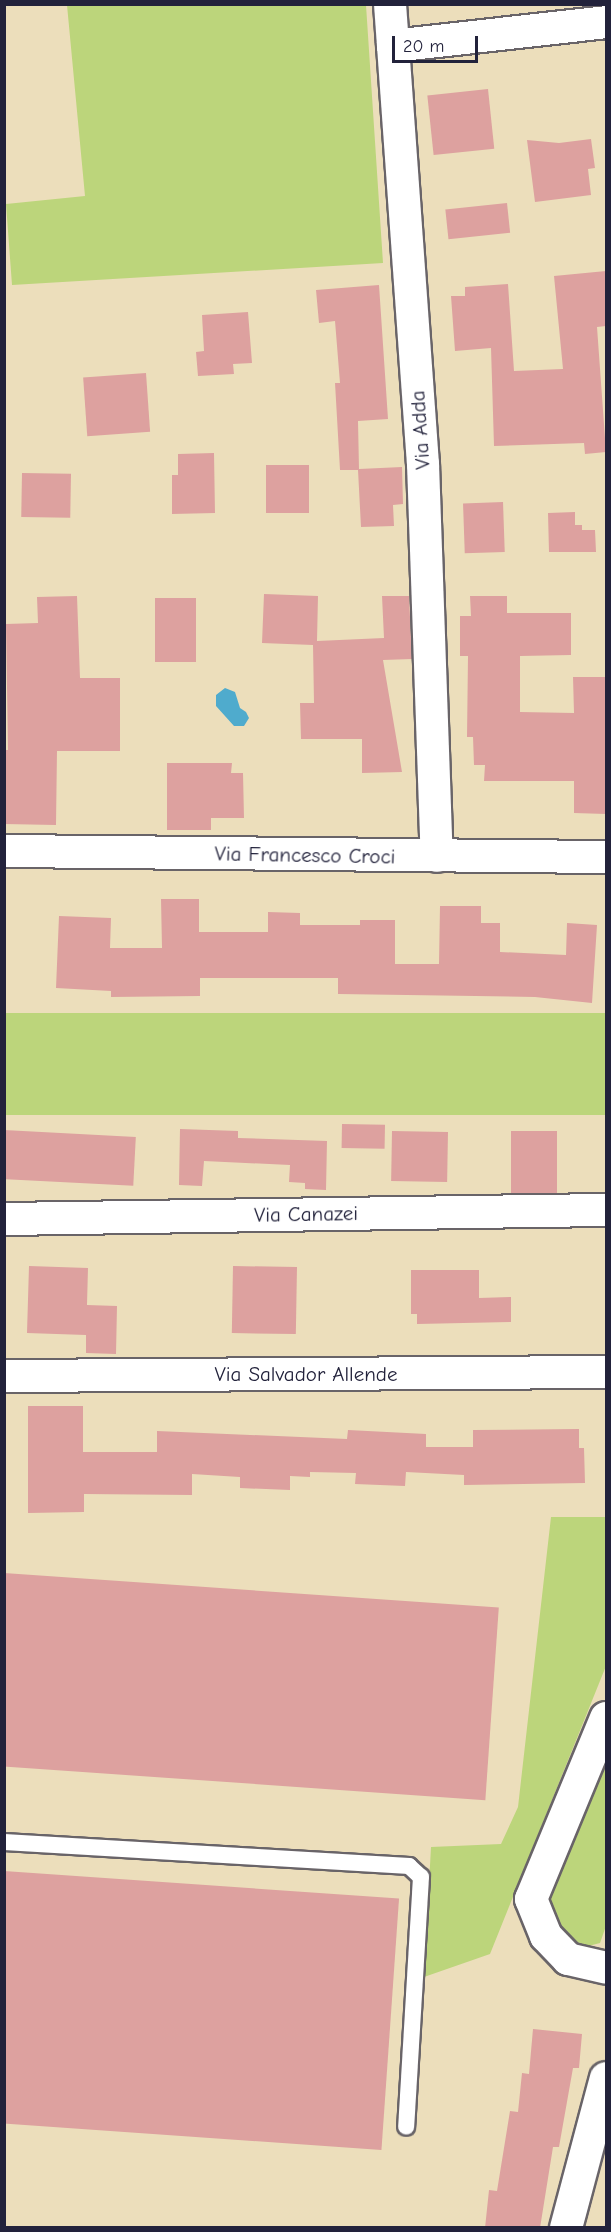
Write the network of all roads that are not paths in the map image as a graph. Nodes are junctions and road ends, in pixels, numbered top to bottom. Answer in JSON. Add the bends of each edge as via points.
{"nodes":[{"id":1,"x":390,"y":4,"type":"edge"},
{"id":2,"x":606,"y":22,"type":"edge"},
{"id":3,"x":393,"y":46,"type":"junction"},
{"id":4,"x":4,"y":851,"type":"edge"},
{"id":5,"x":437,"y":856,"type":"junction"},
{"id":6,"x":606,"y":857,"type":"edge"},
{"id":7,"x":606,"y":1210,"type":"edge"},
{"id":8,"x":4,"y":1219,"type":"edge"},
{"id":9,"x":606,"y":1372,"type":"edge"},
{"id":10,"x":4,"y":1376,"type":"edge"},
{"id":11,"x":606,"y":1718,"type":"edge"},
{"id":12,"x":4,"y":1842,"type":"edge"},
{"id":13,"x":606,"y":1968,"type":"edge"},
{"id":14,"x":606,"y":2078,"type":"edge"},
{"id":15,"x":406,"y":2127,"type":"dead end"},
{"id":16,"x":566,"y":2228,"type":"edge"}],
"edges":[{"from":1,"to":3,"type":"street","name":"Via Adda"},
{"from":2,"to":3,"type":"street"},
{"from":3,"to":5,"type":"street","name":"Via Adda","via":[[423,464]]},
{"from":4,"to":5,"type":"street","name":"Via Francesco Croci"},
{"from":5,"to":6,"type":"street","name":"Via Francesco Croci"},
{"from":7,"to":8,"type":"street","name":"Via Canazei"},
{"from":9,"to":10,"type":"street","name":"Via Salvador Allende"},
{"from":11,"to":13,"type":"street","via":[[531,1899],[546,1936],[568,1959]]},
{"from":12,"to":15,"type":"lane","via":[[409,1866],[421,1877]]},
{"from":14,"to":16,"type":"street"}]}
